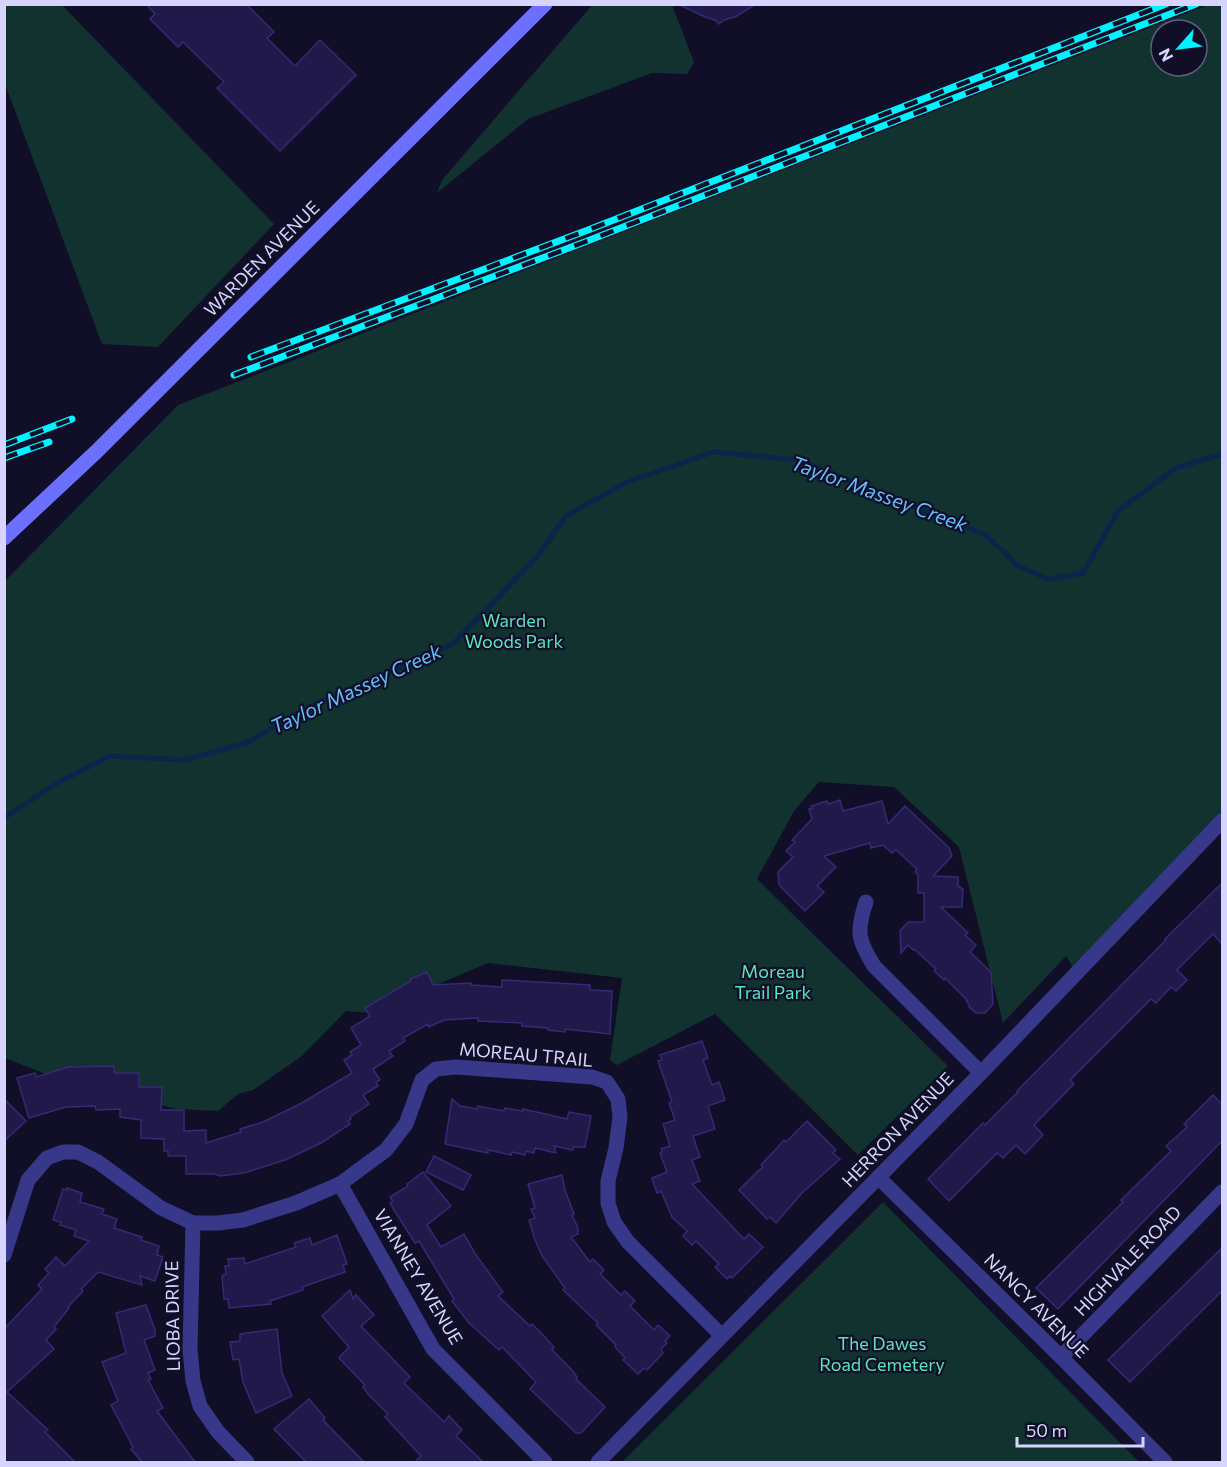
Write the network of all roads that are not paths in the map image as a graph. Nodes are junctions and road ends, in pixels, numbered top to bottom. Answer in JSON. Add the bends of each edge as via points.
{"nodes":[{"id":1,"x":545,"y":4,"type":"edge"},
{"id":2,"x":4,"y":538,"type":"edge"},
{"id":3,"x":1222,"y":821,"type":"edge"},
{"id":4,"x":866,"y":902,"type":"dead end"},
{"id":5,"x":981,"y":1073,"type":"junction"},
{"id":6,"x":879,"y":1178,"type":"junction"},
{"id":7,"x":340,"y":1184,"type":"junction"},
{"id":8,"x":1222,"y":1192,"type":"edge"},
{"id":9,"x":193,"y":1223,"type":"junction"},
{"id":10,"x":4,"y":1255,"type":"edge"},
{"id":11,"x":721,"y":1335,"type":"junction"},
{"id":12,"x":1061,"y":1357,"type":"junction"},
{"id":13,"x":247,"y":1462,"type":"edge"},
{"id":14,"x":545,"y":1462,"type":"edge"},
{"id":15,"x":598,"y":1462,"type":"edge"},
{"id":16,"x":1165,"y":1462,"type":"edge"}],
"edges":[{"from":1,"to":2,"type":"main road","name":"WARDEN AVENUE","via":[[96,452]]},
{"from":3,"to":5,"type":"street","name":"HERRON AVENUE"},
{"from":4,"to":5,"type":"street","via":[[859,922],[861,945],[874,966]]},
{"from":5,"to":6,"type":"street","name":"HERRON AVENUE"},
{"from":6,"to":11,"type":"street","name":"HERRON AVENUE"},
{"from":6,"to":12,"type":"street","name":"NANCY AVENUE"},
{"from":7,"to":9,"type":"street","name":"MOREAU TRAIL","via":[[243,1220]]},
{"from":7,"to":11,"type":"street","name":"MOREAU TRAIL","via":[[386,1150],[406,1124],[422,1080],[436,1069],[579,1076],[607,1082],[618,1099],[620,1117],[608,1181],[608,1203],[614,1222],[628,1242]]},
{"from":7,"to":14,"type":"street","name":"VIANNEY AVENUE","via":[[434,1349]]},
{"from":8,"to":12,"type":"street","name":"HIGHVALE ROAD"},
{"from":9,"to":10,"type":"street","name":"MOREAU TRAIL","via":[[161,1208],[98,1162],[78,1152],[63,1152],[47,1158],[28,1180]]},
{"from":9,"to":13,"type":"street","name":"LIOBA DRIVE","via":[[193,1380],[200,1406]]},
{"from":11,"to":15,"type":"street","name":"HERRON AVENUE"},
{"from":12,"to":16,"type":"street","name":"NANCY AVENUE"}]}
